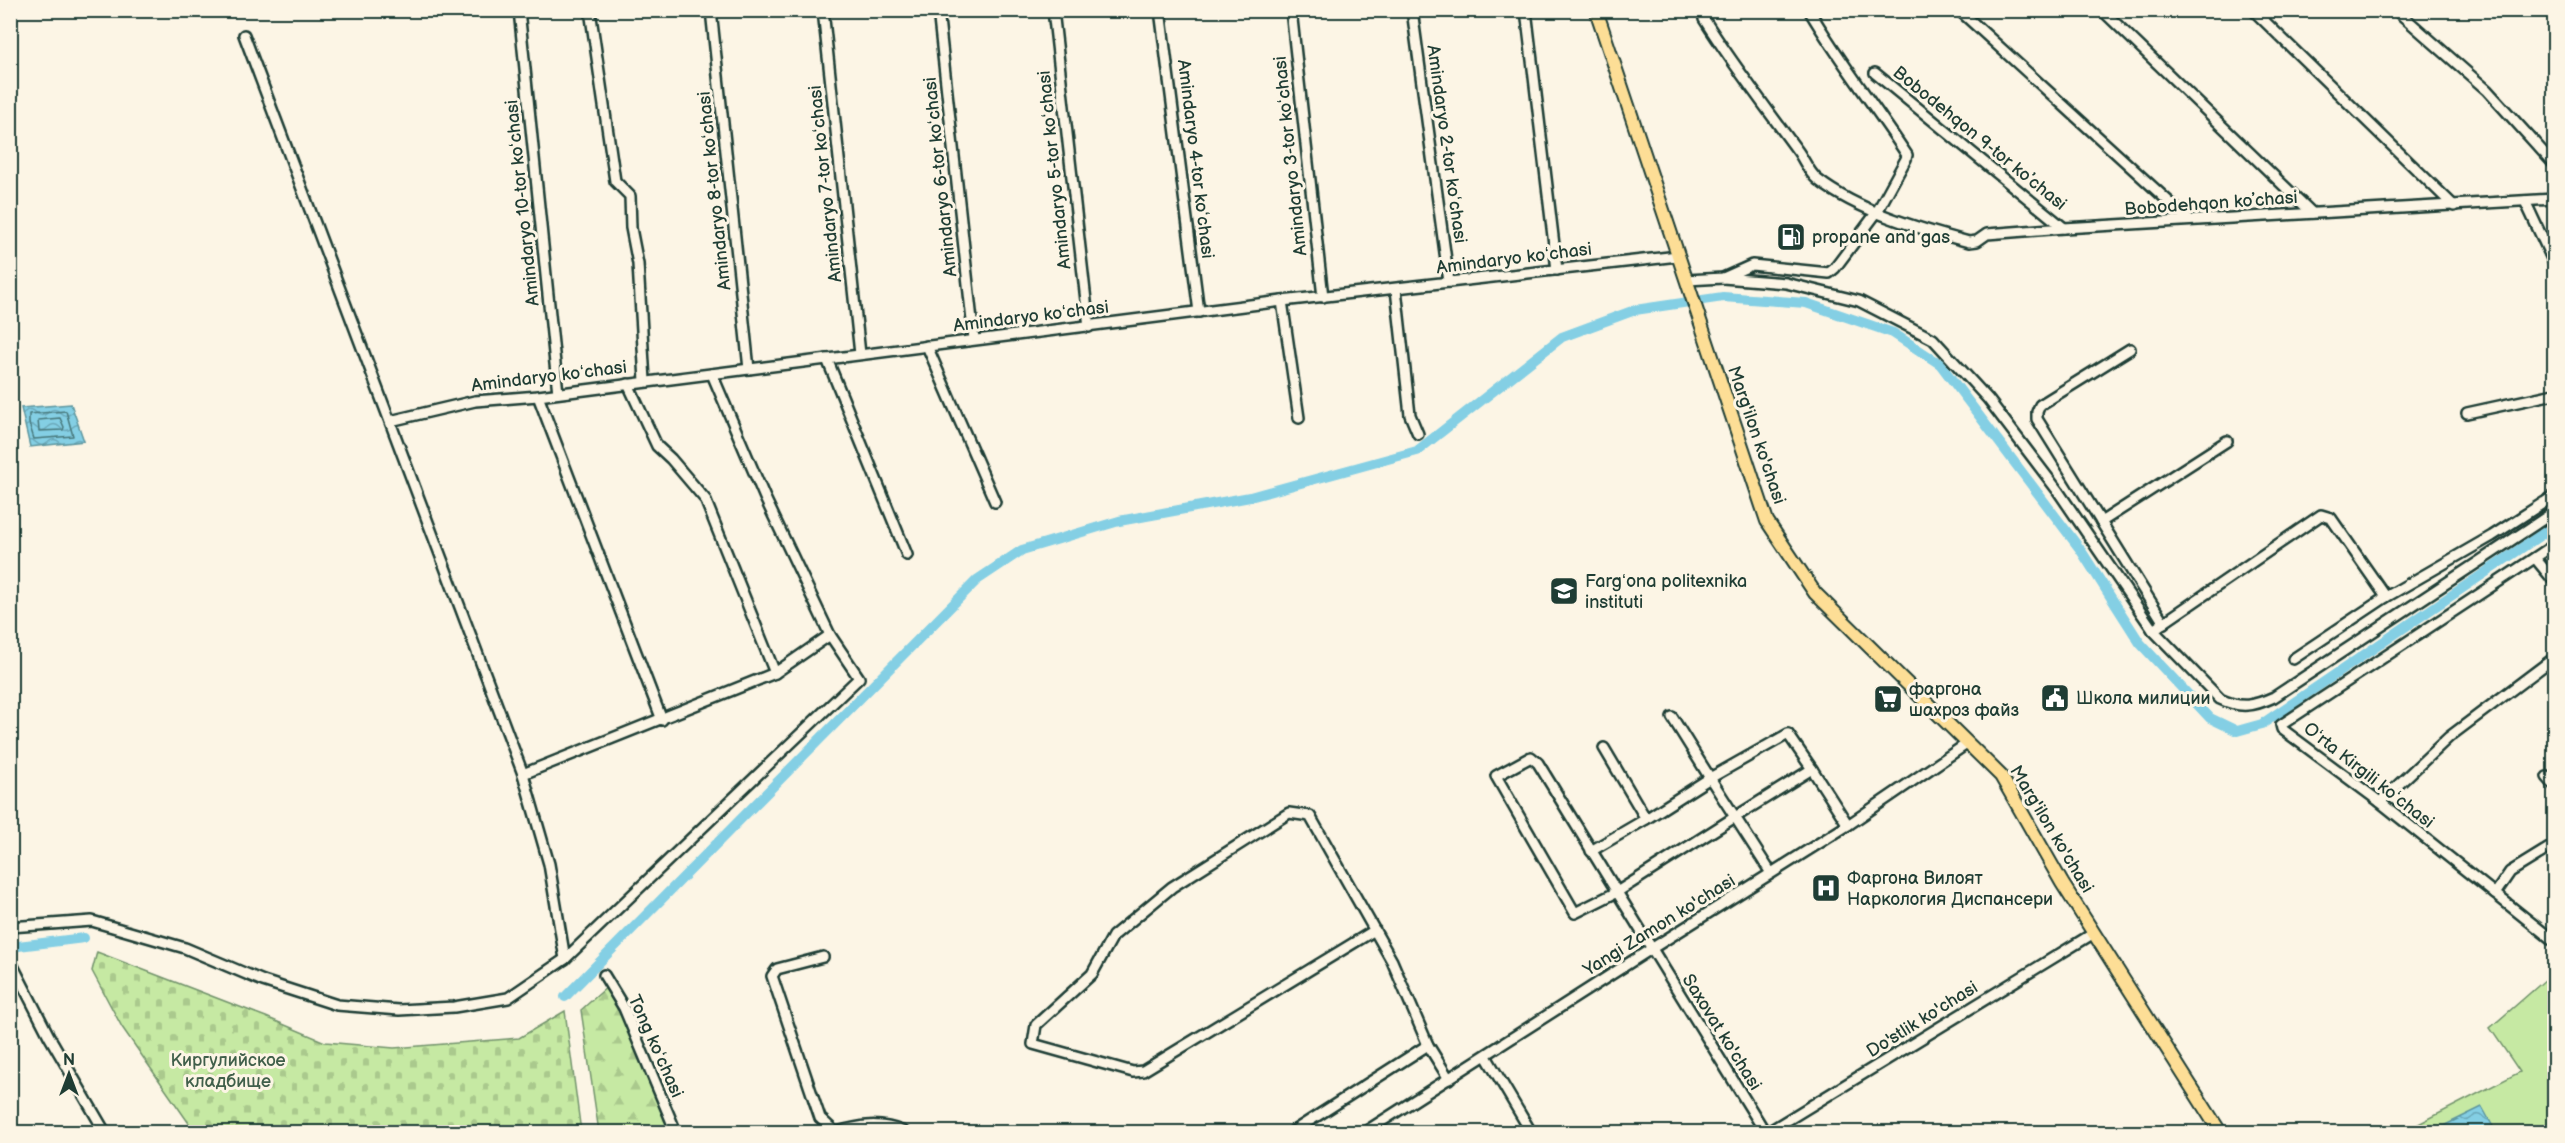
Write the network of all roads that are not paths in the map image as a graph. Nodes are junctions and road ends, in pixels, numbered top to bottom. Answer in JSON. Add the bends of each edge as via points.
{"nodes":[{"id":1,"x":519,"y":10,"type":"edge"},
{"id":2,"x":590,"y":10,"type":"edge"},
{"id":3,"x":711,"y":10,"type":"edge"},
{"id":4,"x":823,"y":10,"type":"edge"},
{"id":5,"x":938,"y":10,"type":"edge"},
{"id":6,"x":1053,"y":10,"type":"edge"},
{"id":7,"x":1160,"y":10,"type":"edge"},
{"id":8,"x":1291,"y":10,"type":"edge"},
{"id":9,"x":1412,"y":10,"type":"edge"},
{"id":10,"x":1526,"y":10,"type":"edge"},
{"id":11,"x":1596,"y":10,"type":"edge"},
{"id":12,"x":1809,"y":10,"type":"edge"},
{"id":13,"x":1959,"y":10,"type":"edge"},
{"id":14,"x":2102,"y":10,"type":"edge"},
{"id":15,"x":2253,"y":10,"type":"edge"},
{"id":16,"x":2396,"y":10,"type":"edge"},
{"id":17,"x":1704,"y":19,"type":"dead end"},
{"id":18,"x":244,"y":35,"type":"dead end"},
{"id":19,"x":1875,"y":73,"type":"dead end"},
{"id":20,"x":2554,"y":164,"type":"edge"},
{"id":21,"x":2554,"y":199,"type":"edge"},
{"id":22,"x":2525,"y":201,"type":"junction"},
{"id":23,"x":2454,"y":206,"type":"junction"},
{"id":24,"x":1877,"y":212,"type":"junction"},
{"id":25,"x":2312,"y":213,"type":"junction"},
{"id":26,"x":2189,"y":220,"type":"junction"},
{"id":27,"x":2064,"y":228,"type":"junction"},
{"id":28,"x":1678,"y":256,"type":"junction"},
{"id":29,"x":2554,"y":263,"type":"edge"},
{"id":30,"x":1557,"y":270,"type":"junction"},
{"id":31,"x":1723,"y":278,"type":"junction"},
{"id":32,"x":1449,"y":282,"type":"junction"},
{"id":33,"x":1688,"y":284,"type":"junction"},
{"id":34,"x":1396,"y":289,"type":"junction"},
{"id":35,"x":1323,"y":297,"type":"junction"},
{"id":36,"x":1282,"y":301,"type":"junction"},
{"id":37,"x":1199,"y":312,"type":"junction"},
{"id":38,"x":1089,"y":327,"type":"junction"},
{"id":39,"x":974,"y":339,"type":"junction"},
{"id":40,"x":927,"y":346,"type":"junction"},
{"id":41,"x":2130,"y":348,"type":"dead end"},
{"id":42,"x":860,"y":354,"type":"junction"},
{"id":43,"x":827,"y":359,"type":"junction"},
{"id":44,"x":749,"y":369,"type":"junction"},
{"id":45,"x":712,"y":374,"type":"junction"},
{"id":46,"x":645,"y":381,"type":"junction"},
{"id":47,"x":628,"y":384,"type":"junction"},
{"id":48,"x":558,"y":393,"type":"junction"},
{"id":49,"x":2554,"y":394,"type":"edge"},
{"id":50,"x":538,"y":396,"type":"junction"},
{"id":51,"x":2468,"y":413,"type":"dead end"},
{"id":52,"x":1299,"y":418,"type":"dead end"},
{"id":53,"x":390,"y":421,"type":"junction"},
{"id":54,"x":1418,"y":434,"type":"dead end"},
{"id":55,"x":2227,"y":441,"type":"dead end"},
{"id":56,"x":2554,"y":496,"type":"edge"},
{"id":57,"x":995,"y":502,"type":"dead end"},
{"id":58,"x":2554,"y":512,"type":"edge"},
{"id":59,"x":2101,"y":522,"type":"junction"},
{"id":60,"x":2554,"y":545,"type":"edge"},
{"id":61,"x":907,"y":555,"type":"dead end"},
{"id":62,"x":2535,"y":558,"type":"junction"},
{"id":63,"x":2554,"y":581,"type":"edge"},
{"id":64,"x":2386,"y":597,"type":"junction"},
{"id":65,"x":2164,"y":623,"type":"junction"},
{"id":66,"x":2153,"y":630,"type":"junction"},
{"id":67,"x":830,"y":635,"type":"junction"},
{"id":68,"x":2554,"y":658,"type":"edge"},
{"id":69,"x":2293,"y":659,"type":"dead end"},
{"id":70,"x":775,"y":673,"type":"junction"},
{"id":71,"x":1672,"y":717,"type":"dead end"},
{"id":72,"x":662,"y":720,"type":"junction"},
{"id":73,"x":1968,"y":743,"type":"junction"},
{"id":74,"x":1604,"y":748,"type":"dead end"},
{"id":75,"x":1812,"y":769,"type":"junction"},
{"id":76,"x":523,"y":774,"type":"junction"},
{"id":77,"x":2547,"y":777,"type":"dead end"},
{"id":78,"x":1710,"y":778,"type":"junction"},
{"id":79,"x":2554,"y":785,"type":"edge"},
{"id":80,"x":2380,"y":802,"type":"junction"},
{"id":81,"x":1735,"y":817,"type":"junction"},
{"id":82,"x":1646,"y":819,"type":"junction"},
{"id":83,"x":1848,"y":825,"type":"junction"},
{"id":84,"x":2554,"y":845,"type":"edge"},
{"id":85,"x":1591,"y":851,"type":"junction"},
{"id":86,"x":1771,"y":873,"type":"junction"},
{"id":87,"x":1617,"y":892,"type":"junction"},
{"id":88,"x":2495,"y":894,"type":"junction"},
{"id":89,"x":10,"y":927,"type":"edge"},
{"id":90,"x":1375,"y":930,"type":"junction"},
{"id":91,"x":2094,"y":933,"type":"junction"},
{"id":92,"x":2554,"y":941,"type":"edge"},
{"id":93,"x":1651,"y":949,"type":"junction"},
{"id":94,"x":823,"y":957,"type":"dead end"},
{"id":95,"x":566,"y":959,"type":"junction"},
{"id":96,"x":11,"y":962,"type":"edge"},
{"id":97,"x":604,"y":975,"type":"dead end"},
{"id":98,"x":1428,"y":1045,"type":"junction"},
{"id":99,"x":1486,"y":1056,"type":"junction"},
{"id":100,"x":1449,"y":1079,"type":"junction"},
{"id":101,"x":105,"y":1132,"type":"edge"},
{"id":102,"x":676,"y":1132,"type":"edge"},
{"id":103,"x":836,"y":1132,"type":"edge"},
{"id":104,"x":904,"y":1132,"type":"edge"},
{"id":105,"x":1292,"y":1132,"type":"edge"},
{"id":106,"x":1365,"y":1132,"type":"edge"},
{"id":107,"x":1531,"y":1132,"type":"edge"},
{"id":108,"x":1767,"y":1132,"type":"edge"},
{"id":109,"x":2220,"y":1132,"type":"edge"}],
"edges":[{"from":1,"to":48,"type":"street","name":"Amindaryo 10-tor koʻchasi"},
{"from":2,"to":46,"type":"street","via":[[615,181],[630,196]]},
{"from":3,"to":44,"type":"street","name":"Amindaryo 8-tor koʻchasi"},
{"from":4,"to":42,"type":"street","name":"Amindaryo 7-tor koʻchasi"},
{"from":5,"to":39,"type":"street","name":"Amindaryo 6-tor koʻchasi"},
{"from":6,"to":38,"type":"street","name":"Amindaryo 5-tor koʻchasi"},
{"from":7,"to":37,"type":"street","name":"Amindaryo 4-tor koʻchasi"},
{"from":8,"to":35,"type":"street","name":"Amindaryo 3-tor koʻchasi"},
{"from":9,"to":32,"type":"street","name":"Amindaryo 2-tor koʻchasi"},
{"from":10,"to":30,"type":"street"},
{"from":11,"to":28,"type":"main road"},
{"from":12,"to":24,"type":"street","via":[[1835,55],[1907,155]]},
{"from":13,"to":26,"type":"street"},
{"from":14,"to":25,"type":"street"},
{"from":15,"to":23,"type":"street"},
{"from":16,"to":20,"type":"street","via":[[2487,90]]},
{"from":17,"to":24,"type":"street","name":"Bobodehqon koʼchasi","via":[[1815,177],[1839,195]]},
{"from":18,"to":53,"type":"street"},
{"from":19,"to":27,"type":"street","name":"Bobodehqon 9-tor koʼchasi"},
{"from":21,"to":22,"type":"street","name":"Bobodehqon koʼchasi"},
{"from":22,"to":23,"type":"street","name":"Bobodehqon koʼchasi"},
{"from":22,"to":29,"type":"street"},
{"from":23,"to":25,"type":"street","name":"Bobodehqon koʼchasi"},
{"from":24,"to":27,"type":"street","name":"Bobodehqon koʼchasi","via":[[1969,242],[1987,234]]},
{"from":24,"to":31,"type":"street","via":[[1829,273],[1752,265]]},
{"from":25,"to":26,"type":"street","name":"Bobodehqon koʼchasi"},
{"from":26,"to":27,"type":"street","name":"Bobodehqon koʼchasi"},
{"from":28,"to":30,"type":"street","name":"Amindaryo koʻchasi"},
{"from":28,"to":33,"type":"main road"},
{"from":30,"to":32,"type":"street","name":"Amindaryo koʻchasi"},
{"from":31,"to":33,"type":"street"},
{"from":31,"to":66,"type":"street","via":[[1786,283],[1859,301],[1933,339],[1988,399],[2058,491]]},
{"from":32,"to":34,"type":"street","name":"Amindaryo koʻchasi"},
{"from":33,"to":73,"type":"main road","name":"Marg'ilon ko'chasi","via":[[1767,521],[1815,593]]},
{"from":34,"to":35,"type":"street","name":"Amindaryo koʻchasi"},
{"from":34,"to":54,"type":"street","via":[[1410,415]]},
{"from":35,"to":36,"type":"street","name":"Amindaryo koʻchasi"},
{"from":36,"to":37,"type":"street","name":"Amindaryo koʻchasi"},
{"from":36,"to":52,"type":"street"},
{"from":37,"to":38,"type":"street","name":"Amindaryo koʻchasi"},
{"from":38,"to":39,"type":"street","name":"Amindaryo koʻchasi"},
{"from":39,"to":40,"type":"street","name":"Amindaryo koʻchasi"},
{"from":40,"to":42,"type":"street","name":"Amindaryo koʻchasi"},
{"from":40,"to":57,"type":"street"},
{"from":41,"to":59,"type":"street","via":[[2040,405],[2037,412],[2037,418]]},
{"from":42,"to":43,"type":"street","name":"Amindaryo koʻchasi"},
{"from":43,"to":44,"type":"street","name":"Amindaryo koʻchasi"},
{"from":43,"to":61,"type":"street"},
{"from":44,"to":45,"type":"street","name":"Amindaryo koʻchasi"},
{"from":45,"to":46,"type":"street","name":"Amindaryo koʻchasi"},
{"from":45,"to":67,"type":"street"},
{"from":46,"to":47,"type":"street","name":"Amindaryo koʻchasi"},
{"from":47,"to":48,"type":"street","name":"Amindaryo koʻchasi"},
{"from":47,"to":70,"type":"street","via":[[657,446],[705,499]]},
{"from":48,"to":50,"type":"street","name":"Amindaryo koʻchasi"},
{"from":49,"to":51,"type":"street"},
{"from":50,"to":53,"type":"street","name":"Amindaryo koʻchasi","via":[[475,401]]},
{"from":50,"to":72,"type":"street"},
{"from":53,"to":76,"type":"street"},
{"from":55,"to":59,"type":"street"},
{"from":56,"to":64,"type":"street"},
{"from":58,"to":66,"type":"street","via":[[2274,697],[2253,706],[2220,699]]},
{"from":59,"to":65,"type":"street"},
{"from":60,"to":62,"type":"street","name":"Oʻrta Kirgili koʻchasi"},
{"from":62,"to":63,"type":"street"},
{"from":62,"to":80,"type":"street","name":"Oʻrta Kirgili koʻchasi","via":[[2281,725]]},
{"from":64,"to":65,"type":"street","via":[[2331,518],[2321,515]]},
{"from":64,"to":69,"type":"street"},
{"from":65,"to":66,"type":"street"},
{"from":67,"to":70,"type":"street"},
{"from":67,"to":95,"type":"street","via":[[859,678]]},
{"from":68,"to":80,"type":"street","via":[[2449,737]]},
{"from":70,"to":72,"type":"street"},
{"from":71,"to":78,"type":"street"},
{"from":72,"to":76,"type":"street"},
{"from":73,"to":83,"type":"street","name":"Yangi Zamon ko'chasi"},
{"from":73,"to":91,"type":"main road","name":"Marg'ilon ko'chasi","via":[[2001,776]]},
{"from":74,"to":82,"type":"street"},
{"from":75,"to":78,"type":"street","via":[[1788,734]]},
{"from":75,"to":81,"type":"street"},
{"from":75,"to":83,"type":"street"},
{"from":76,"to":95,"type":"street","via":[[549,864]]},
{"from":77,"to":79,"type":"street"},
{"from":78,"to":81,"type":"street"},
{"from":78,"to":82,"type":"street"},
{"from":80,"to":88,"type":"street","name":"Oʻrta Kirgili koʻchasi"},
{"from":81,"to":86,"type":"street"},
{"from":81,"to":87,"type":"street"},
{"from":82,"to":85,"type":"street"},
{"from":83,"to":86,"type":"street","name":"Yangi Zamon ko'chasi"},
{"from":84,"to":88,"type":"street","via":[[2510,872]]},
{"from":85,"to":87,"type":"street","name":"Saxovat ko'chasi"},
{"from":85,"to":87,"type":"street","name":"Saxovat ko'chasi","via":[[1531,757],[1496,776],[1575,913]]},
{"from":86,"to":93,"type":"street","name":"Yangi Zamon ko'chasi"},
{"from":87,"to":93,"type":"street","name":"Saxovat ko'chasi"},
{"from":88,"to":92,"type":"street","name":"Oʻrta Kirgili koʻchasi"},
{"from":89,"to":95,"type":"street","via":[[92,921],[186,948],[263,981],[337,1005],[399,1010],[508,998]]},
{"from":90,"to":90,"type":"street","via":[[1310,816],[1289,813],[1172,887],[1113,936],[1092,974],[1035,1025],[1033,1044],[1133,1072],[1143,1071]]},
{"from":90,"to":98,"type":"street"},
{"from":91,"to":108,"type":"street","name":"Do'stlik ko'chasi"},
{"from":91,"to":109,"type":"main road","name":"Marg'ilon ko'chasi"},
{"from":93,"to":99,"type":"street","name":"Yangi Zamon ko'chasi"},
{"from":93,"to":108,"type":"street","name":"Saxovat ko'chasi"},
{"from":94,"to":103,"type":"street","via":[[777,969],[772,976],[820,1118]]},
{"from":96,"to":101,"type":"street"},
{"from":97,"to":102,"type":"street","name":"Tong koʻchasi","via":[[624,1008]]},
{"from":98,"to":100,"type":"street"},
{"from":98,"to":105,"type":"street"},
{"from":99,"to":100,"type":"street","name":"Yangi Zamon ko'chasi"},
{"from":99,"to":107,"type":"street"},
{"from":100,"to":106,"type":"street","name":"Yangi Zamon ko'chasi"},
{"from":103,"to":104,"type":"street","via":[[880,1125]]}]}
